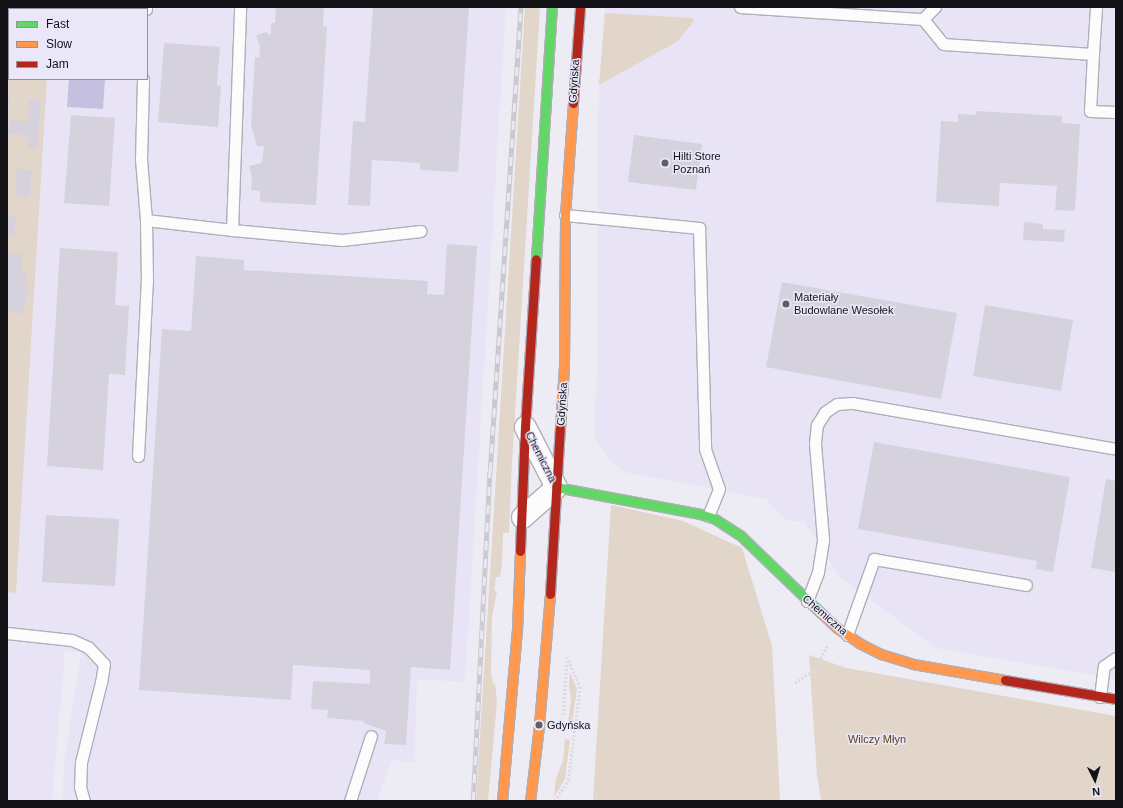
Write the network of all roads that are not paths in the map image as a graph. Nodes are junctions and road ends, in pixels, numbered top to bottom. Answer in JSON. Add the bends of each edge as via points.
{"nodes":[{"id":1,"x":240,"y":7,"type":"edge"},
{"id":2,"x":552,"y":7,"type":"edge"},
{"id":3,"x":580,"y":7,"type":"edge"},
{"id":4,"x":740,"y":7,"type":"edge"},
{"id":5,"x":935,"y":7,"type":"edge"},
{"id":6,"x":1096,"y":7,"type":"edge"},
{"id":7,"x":796,"y":9,"type":"edge"},
{"id":8,"x":923,"y":19,"type":"junction"},
{"id":9,"x":1093,"y":54,"type":"junction"},
{"id":10,"x":143,"y":80,"type":"edge"},
{"id":11,"x":1116,"y":112,"type":"edge"},
{"id":12,"x":565,"y":215,"type":"junction"},
{"id":13,"x":146,"y":220,"type":"junction"},
{"id":14,"x":232,"y":230,"type":"junction"},
{"id":15,"x":420,"y":231,"type":"dead end"},
{"id":16,"x":526,"y":427,"type":"junction"},
{"id":17,"x":1112,"y":448,"type":"dead end"},
{"id":18,"x":138,"y":456,"type":"dead end"},
{"id":19,"x":556,"y":487,"type":"junction"},
{"id":20,"x":708,"y":516,"type":"junction"},
{"id":21,"x":522,"y":518,"type":"junction"},
{"id":22,"x":1026,"y":585,"type":"dead end"},
{"id":23,"x":808,"y":601,"type":"junction"},
{"id":24,"x":7,"y":633,"type":"edge"},
{"id":25,"x":847,"y":635,"type":"junction"},
{"id":26,"x":1116,"y":658,"type":"edge"},
{"id":27,"x":1100,"y":697,"type":"junction"},
{"id":28,"x":1116,"y":699,"type":"edge"},
{"id":29,"x":372,"y":736,"type":"dead end"},
{"id":30,"x":84,"y":801,"type":"edge"},
{"id":31,"x":350,"y":801,"type":"edge"},
{"id":32,"x":502,"y":801,"type":"edge"},
{"id":33,"x":530,"y":801,"type":"edge"}],
"edges":[{"from":1,"to":14,"type":"lane"},
{"from":2,"to":16,"type":"main road"},
{"from":3,"to":12,"type":"main road","name":"Gdyńska"},
{"from":4,"to":7,"type":"lane"},
{"from":5,"to":8,"type":"lane"},
{"from":6,"to":9,"type":"lane"},
{"from":7,"to":8,"type":"lane"},
{"from":8,"to":9,"type":"lane","via":[[943,44]]},
{"from":9,"to":11,"type":"lane","via":[[1090,111]]},
{"from":10,"to":13,"type":"lane","via":[[141,159]]},
{"from":12,"to":19,"type":"main road","name":"Gdyńska","via":[[564,366]]},
{"from":12,"to":20,"type":"lane","via":[[699,228],[705,449],[719,489]]},
{"from":13,"to":14,"type":"lane"},
{"from":13,"to":18,"type":"lane","via":[[147,280]]},
{"from":14,"to":15,"type":"lane","via":[[342,240]]},
{"from":16,"to":19,"type":"street","name":"Chemiczna"},
{"from":16,"to":21,"type":"main road"},
{"from":17,"to":23,"type":"lane","via":[[853,403],[836,404],[825,412],[817,425],[815,443],[823,539],[818,572]]},
{"from":19,"to":20,"type":"main road","name":"Chemiczna"},
{"from":19,"to":21,"type":"street","name":"Chemiczna"},
{"from":19,"to":33,"type":"main road","name":"Gdyńska","via":[[539,725]]},
{"from":20,"to":23,"type":"main road","name":"Chemiczna","via":[[741,536]]},
{"from":21,"to":32,"type":"main road","via":[[517,630]]},
{"from":22,"to":25,"type":"lane","via":[[874,559]]},
{"from":23,"to":25,"type":"main road","name":"Chemiczna"},
{"from":24,"to":30,"type":"lane","via":[[72,640],[88,646],[104,664],[81,762],[80,787]]},
{"from":25,"to":27,"type":"main road","name":"Chemiczna","via":[[881,654],[913,664]]},
{"from":26,"to":27,"type":"lane","via":[[1104,666]]},
{"from":27,"to":28,"type":"main road","name":"Chemiczna"},
{"from":29,"to":31,"type":"lane"}]}
